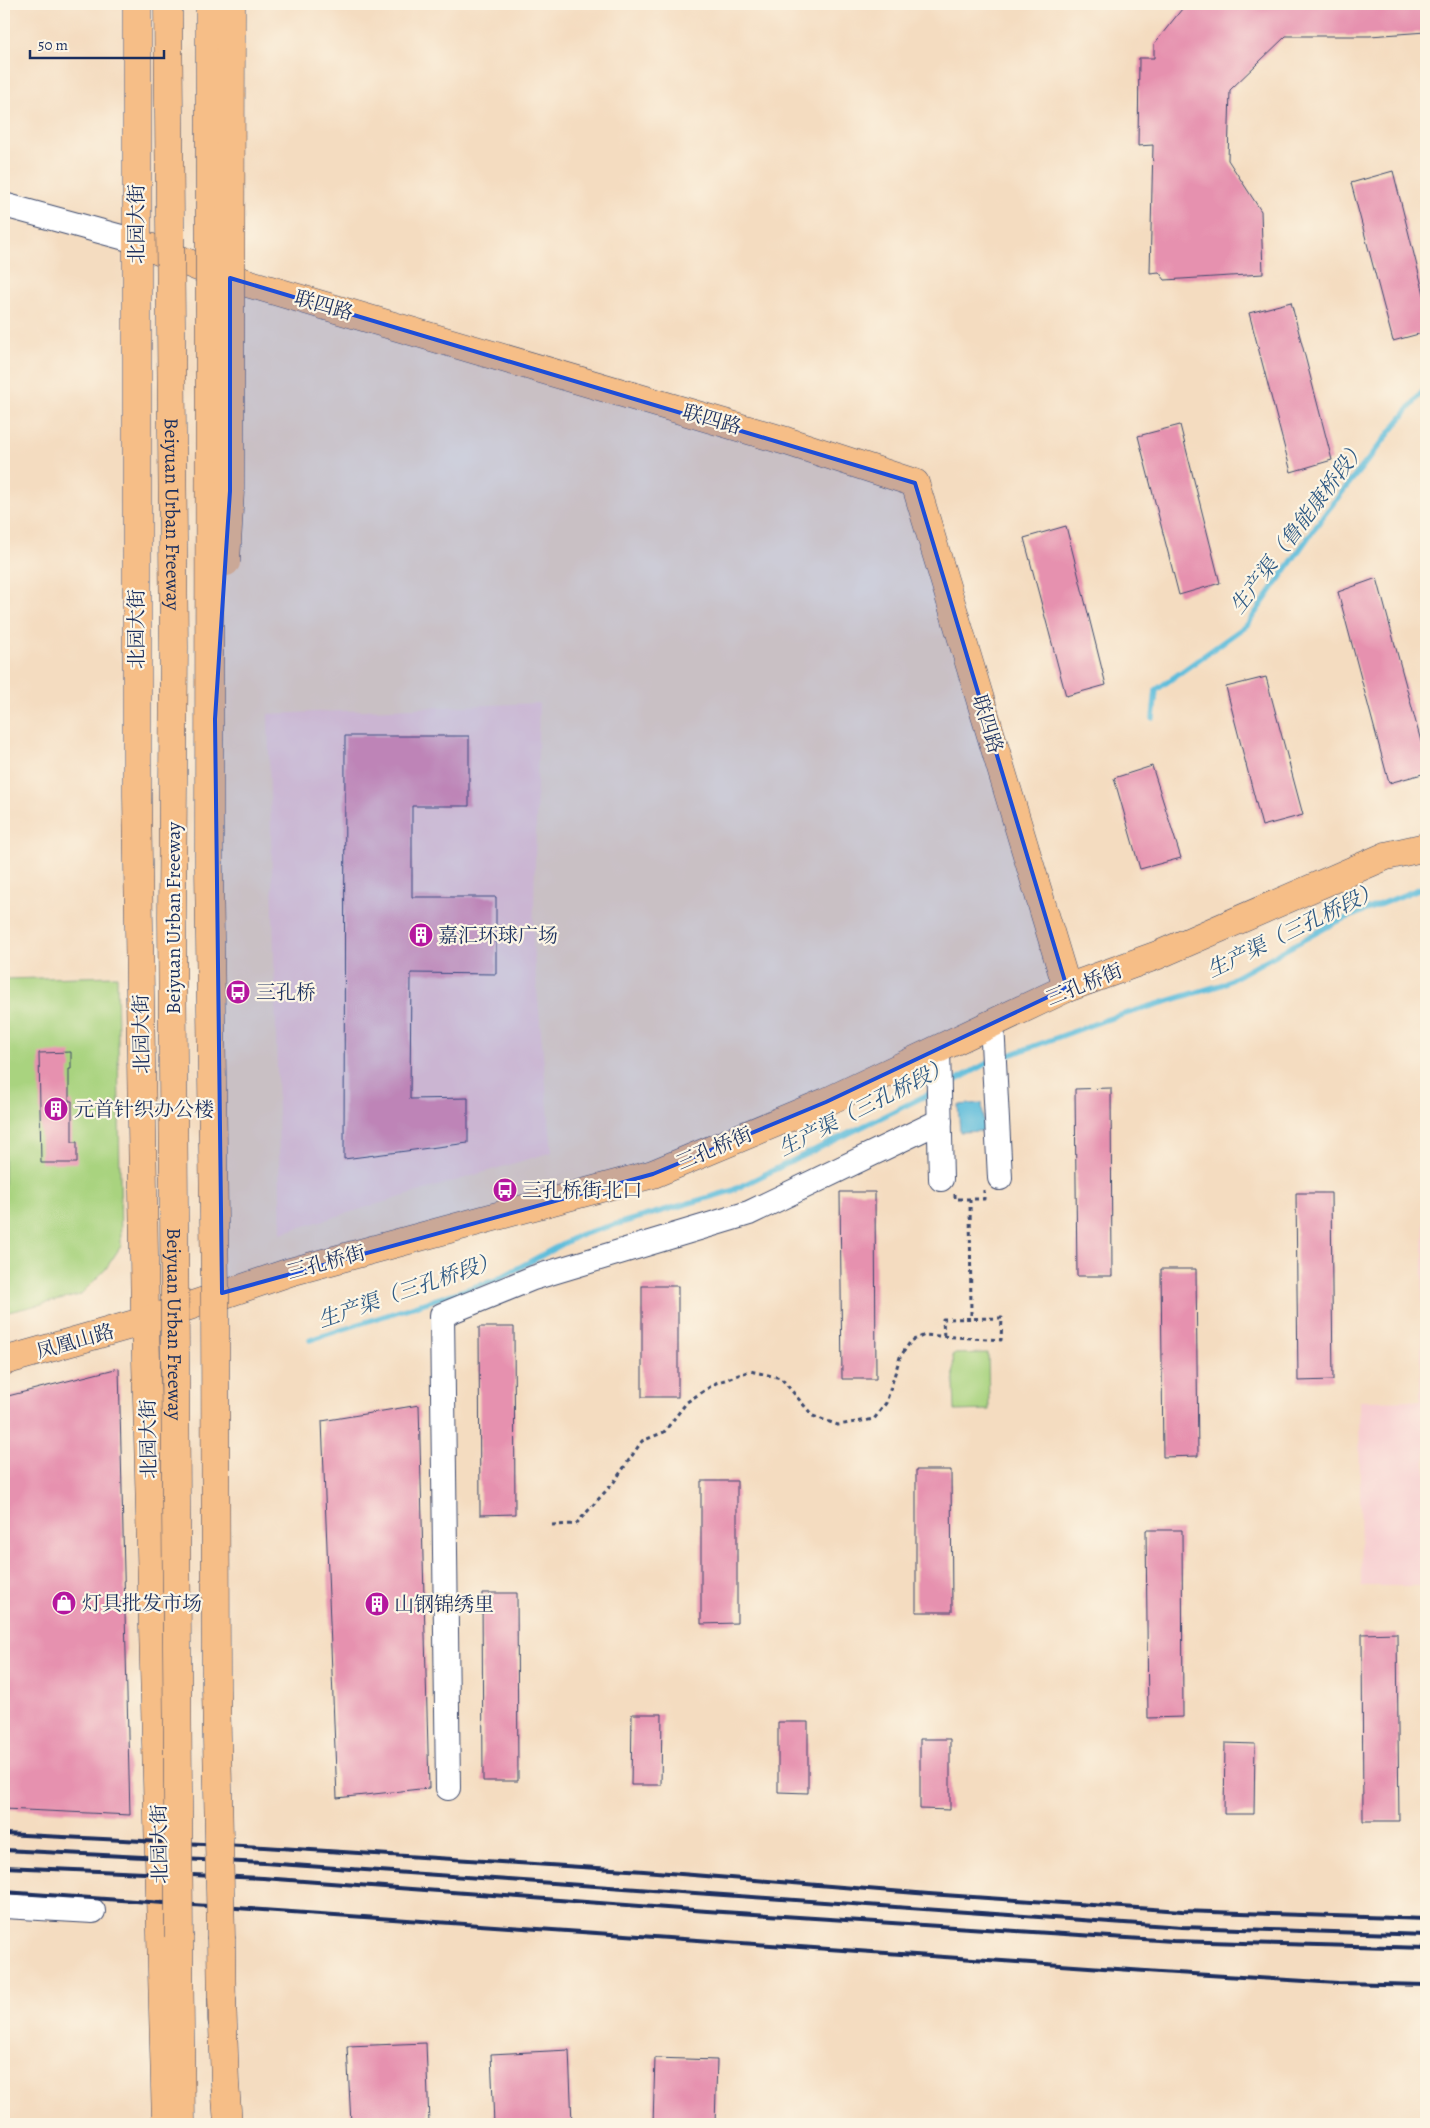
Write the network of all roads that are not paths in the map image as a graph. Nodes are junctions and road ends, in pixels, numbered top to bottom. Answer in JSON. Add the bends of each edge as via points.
{"nodes":[{"id":1,"x":137,"y":4,"type":"edge"},
{"id":2,"x":168,"y":4,"type":"edge"},
{"id":3,"x":210,"y":4,"type":"edge"},
{"id":4,"x":216,"y":4,"type":"edge"},
{"id":5,"x":231,"y":4,"type":"edge"},
{"id":6,"x":4,"y":205,"type":"edge"},
{"id":7,"x":136,"y":241,"type":"junction"},
{"id":8,"x":213,"y":273,"type":"junction"},
{"id":9,"x":1426,"y":847,"type":"edge"},
{"id":10,"x":208,"y":868,"type":"junction"},
{"id":11,"x":1067,"y":988,"type":"junction"},
{"id":12,"x":992,"y":1023,"type":"junction"},
{"id":13,"x":938,"y":1049,"type":"junction"},
{"id":14,"x":940,"y":1112,"type":"junction"},
{"id":15,"x":1000,"y":1178,"type":"dead end"},
{"id":16,"x":941,"y":1179,"type":"dead end"},
{"id":17,"x":222,"y":1293,"type":"junction"},
{"id":18,"x":146,"y":1321,"type":"junction"},
{"id":19,"x":4,"y":1361,"type":"edge"},
{"id":20,"x":448,"y":1788,"type":"dead end"},
{"id":21,"x":4,"y":1906,"type":"edge"},
{"id":22,"x":93,"y":1911,"type":"dead end"},
{"id":23,"x":180,"y":2074,"type":"junction"},
{"id":24,"x":166,"y":2124,"type":"edge"},
{"id":25,"x":176,"y":2124,"type":"edge"},
{"id":26,"x":181,"y":2124,"type":"edge"},
{"id":27,"x":226,"y":2124,"type":"edge"}],
"edges":[{"from":1,"to":7,"type":"main road","name":"北园大街"},
{"from":2,"to":23,"type":"main road","name":"Beiyuan Urban Freeway","bridge":true},
{"from":3,"to":10,"type":"main road","name":"Beiyuan Urban Freeway","bridge":true},
{"from":4,"to":8,"type":"main road","via":[[218,134]]},
{"from":5,"to":10,"type":"main road","bridge":true,"via":[[230,491],[210,772]]},
{"from":6,"to":7,"type":"street","name":"联四路"},
{"from":7,"to":8,"type":"main road","name":"联四路"},
{"from":7,"to":18,"type":"main road","name":"北园大街","via":[[137,796]]},
{"from":8,"to":11,"type":"main road","name":"联四路","via":[[915,482]]},
{"from":8,"to":17,"type":"main road","via":[[215,929]]},
{"from":9,"to":11,"type":"main road","name":"三孔桥街","via":[[1386,856],[1158,954]]},
{"from":10,"to":27,"type":"main road","name":"Beiyuan Urban Freeway","bridge":true,"via":[[215,1287],[216,1688]]},
{"from":11,"to":12,"type":"main road","name":"三孔桥街"},
{"from":12,"to":13,"type":"main road","name":"三孔桥街"},
{"from":12,"to":15,"type":"street"},
{"from":13,"to":14,"type":"street"},
{"from":13,"to":17,"type":"main road","name":"三孔桥街","via":[[826,1102],[653,1174]]},
{"from":14,"to":16,"type":"street"},
{"from":14,"to":20,"type":"street","via":[[749,1213],[533,1278],[442,1315]]},
{"from":17,"to":18,"type":"main road","name":"三孔桥街"},
{"from":17,"to":27,"type":"main road"},
{"from":18,"to":19,"type":"main road","name":"凤凰山路"},
{"from":18,"to":24,"type":"main road","name":"北园大街"},
{"from":21,"to":22,"type":"street"},
{"from":23,"to":25,"type":"main road"},
{"from":23,"to":26,"type":"main road"}]}
